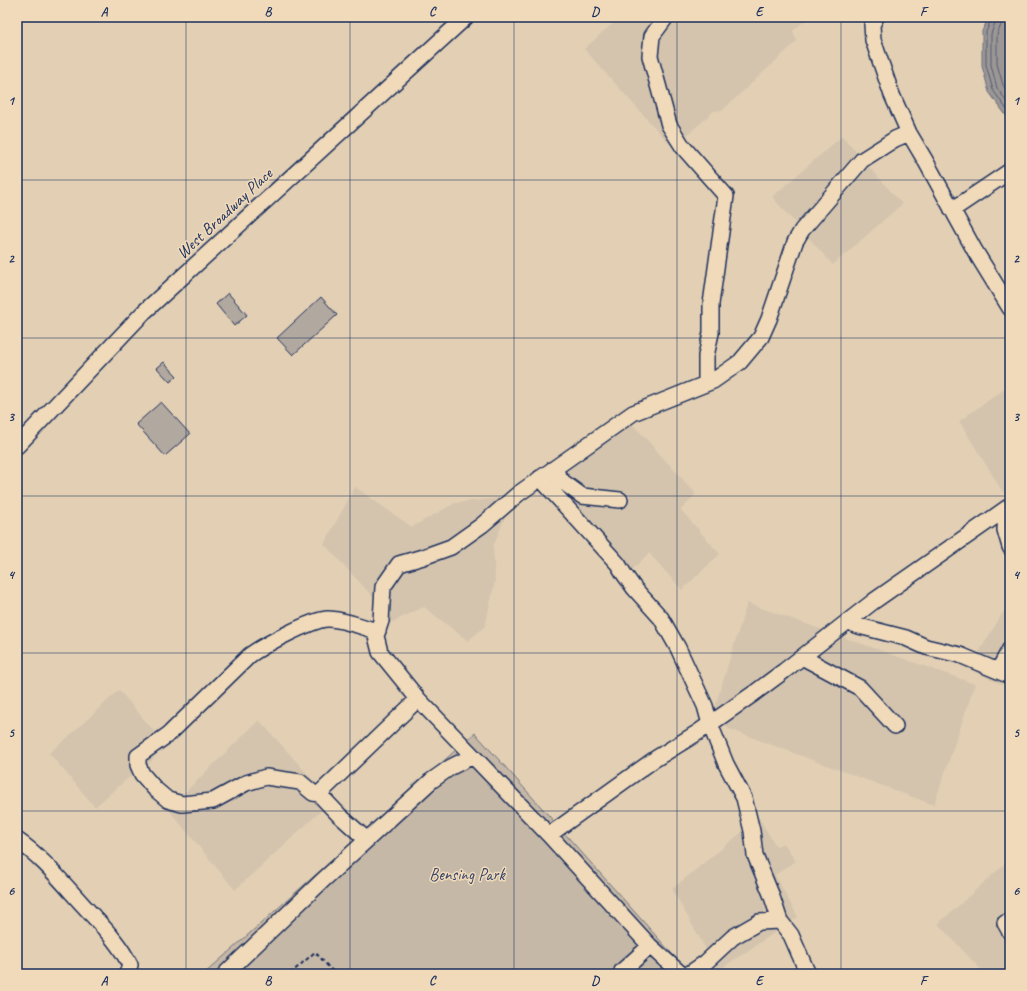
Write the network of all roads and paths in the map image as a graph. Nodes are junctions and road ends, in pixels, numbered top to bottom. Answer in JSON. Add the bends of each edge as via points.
{"nodes":[{"id":1,"x":466,"y":17,"type":"edge"},
{"id":2,"x":666,"y":17,"type":"edge"},
{"id":3,"x":876,"y":17,"type":"edge"},
{"id":4,"x":909,"y":133,"type":"junction"},
{"id":5,"x":1010,"y":171,"type":"edge"},
{"id":6,"x":952,"y":210,"type":"junction"},
{"id":7,"x":1010,"y":308,"type":"edge"},
{"id":8,"x":706,"y":383,"type":"junction"},
{"id":9,"x":17,"y":446,"type":"edge"},
{"id":10,"x":553,"y":469,"type":"junction"},
{"id":11,"x":540,"y":478,"type":"junction"},
{"id":12,"x":620,"y":500,"type":"dead end"},
{"id":13,"x":1008,"y":507,"type":"edge"},
{"id":14,"x":1010,"y":547,"type":"edge"},
{"id":15,"x":851,"y":619,"type":"junction"},
{"id":16,"x":378,"y":631,"type":"junction"},
{"id":17,"x":1010,"y":650,"type":"edge"},
{"id":18,"x":802,"y":657,"type":"junction"},
{"id":19,"x":1004,"y":673,"type":"edge"},
{"id":20,"x":418,"y":699,"type":"junction"},
{"id":21,"x":710,"y":724,"type":"junction"},
{"id":22,"x":895,"y":726,"type":"dead end"},
{"id":23,"x":473,"y":756,"type":"junction"},
{"id":24,"x":319,"y":794,"type":"junction"},
{"id":25,"x":549,"y":835,"type":"junction"},
{"id":26,"x":17,"y":840,"type":"edge"},
{"id":27,"x":367,"y":840,"type":"junction"},
{"id":28,"x":780,"y":921,"type":"junction"},
{"id":29,"x":650,"y":946,"type":"junction"},
{"id":30,"x":622,"y":971,"type":"dead end"},
{"id":31,"x":127,"y":974,"type":"edge"},
{"id":32,"x":225,"y":974,"type":"edge"},
{"id":33,"x":290,"y":974,"type":"edge"},
{"id":34,"x":335,"y":974,"type":"edge"},
{"id":35,"x":681,"y":974,"type":"edge"},
{"id":36,"x":689,"y":974,"type":"edge"},
{"id":37,"x":808,"y":974,"type":"edge"}],
"edges":[{"from":1,"to":9,"type":"street","name":"West Broadway Place","via":[[144,312]]},
{"from":2,"to":8,"type":"street","via":[[652,36],[650,56],[669,125],[683,147],[726,196],[711,304]]},
{"from":3,"to":4,"type":"street","via":[[872,25],[872,40]]},
{"from":4,"to":6,"type":"street"},
{"from":4,"to":8,"type":"street","via":[[862,160],[802,230],[795,242],[761,337],[740,362]]},
{"from":5,"to":6,"type":"street"},
{"from":6,"to":7,"type":"street"},
{"from":8,"to":10,"type":"street","via":[[632,413]]},
{"from":10,"to":11,"type":"street"},
{"from":10,"to":12,"type":"street","via":[[563,482],[582,496]]},
{"from":11,"to":16,"type":"street","via":[[451,547],[399,564],[383,587],[382,621]]},
{"from":11,"to":21,"type":"street","via":[[618,564],[634,588],[661,618],[705,706]]},
{"from":13,"to":14,"type":"street","via":[[1005,530]]},
{"from":13,"to":15,"type":"street"},
{"from":15,"to":18,"type":"street"},
{"from":15,"to":19,"type":"street","via":[[855,625],[906,638],[926,647],[960,654]]},
{"from":16,"to":20,"type":"street","via":[[376,636],[380,652]]},
{"from":16,"to":24,"type":"street","via":[[327,619],[261,647],[169,734],[138,756],[140,770],[155,789],[168,800],[182,804],[213,801],[246,783],[266,777],[300,782],[313,793]]},
{"from":17,"to":19,"type":"street"},
{"from":18,"to":21,"type":"street"},
{"from":18,"to":22,"type":"street","via":[[860,688]]},
{"from":20,"to":23,"type":"street"},
{"from":20,"to":24,"type":"street"},
{"from":21,"to":25,"type":"street","via":[[655,759]]},
{"from":21,"to":28,"type":"street","via":[[726,764],[744,798],[755,855]]},
{"from":23,"to":25,"type":"street"},
{"from":23,"to":27,"type":"street","via":[[431,781]]},
{"from":24,"to":27,"type":"street","via":[[338,815]]},
{"from":25,"to":29,"type":"street"},
{"from":26,"to":31,"type":"street","via":[[52,871],[112,937],[130,965]]},
{"from":27,"to":32,"type":"street"},
{"from":28,"to":36,"type":"street","via":[[759,922],[733,937]]},
{"from":28,"to":37,"type":"street","via":[[791,935]]},
{"from":29,"to":30,"type":"street"},
{"from":29,"to":35,"type":"street"},
{"from":33,"to":34,"type":"path","via":[[315,952]]}]}
